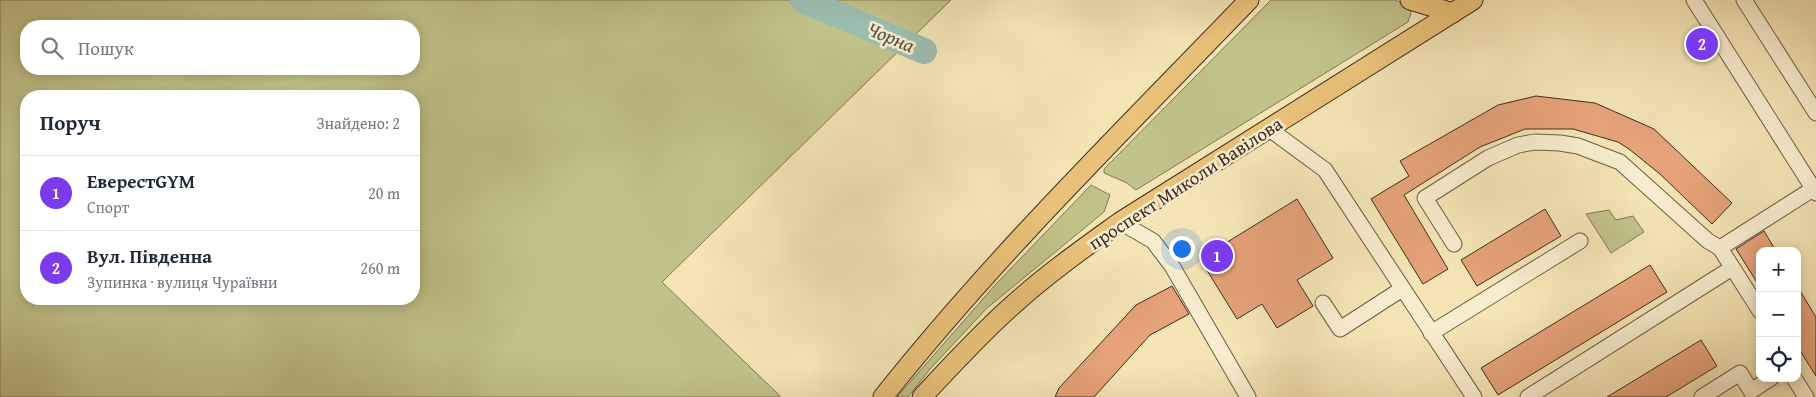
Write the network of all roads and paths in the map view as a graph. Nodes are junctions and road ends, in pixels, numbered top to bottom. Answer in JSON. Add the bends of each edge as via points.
{"nodes":[{"id":1,"x":1249,"y":0,"type":"edge"},
{"id":2,"x":1410,"y":0,"type":"edge"},
{"id":3,"x":1473,"y":0,"type":"edge"},
{"id":4,"x":1694,"y":0,"type":"edge"},
{"id":5,"x":1744,"y":0,"type":"edge"},
{"id":6,"x":1453,"y":13,"type":"junction"},
{"id":7,"x":1816,"y":113,"type":"edge"},
{"id":8,"x":1268,"y":128,"type":"junction"},
{"id":9,"x":1815,"y":190,"type":"edge"},
{"id":10,"x":1120,"y":222,"type":"junction"},
{"id":11,"x":1580,"y":241,"type":"dead end"},
{"id":12,"x":1454,"y":244,"type":"dead end"},
{"id":13,"x":1720,"y":248,"type":"junction"},
{"id":14,"x":1732,"y":268,"type":"junction"},
{"id":15,"x":1402,"y":289,"type":"junction"},
{"id":16,"x":1322,"y":303,"type":"dead end"},
{"id":17,"x":1756,"y":305,"type":"edge"},
{"id":18,"x":1431,"y":333,"type":"junction"},
{"id":19,"x":1765,"y":382,"type":"edge"},
{"id":20,"x":1797,"y":382,"type":"edge"},
{"id":21,"x":883,"y":397,"type":"edge"},
{"id":22,"x":922,"y":397,"type":"edge"},
{"id":23,"x":1248,"y":397,"type":"edge"},
{"id":24,"x":1474,"y":397,"type":"edge"},
{"id":25,"x":1528,"y":397,"type":"edge"},
{"id":26,"x":1702,"y":397,"type":"edge"},
{"id":27,"x":1806,"y":397,"type":"edge"}],
"edges":[{"from":1,"to":21,"type":"main road","via":[[1000,259]]},
{"from":2,"to":6,"type":"main road"},
{"from":3,"to":6,"type":"main road","name":"проспект Миколи Вавілова"},
{"from":4,"to":9,"type":"street"},
{"from":5,"to":7,"type":"street"},
{"from":6,"to":8,"type":"main road","name":"проспект Миколи Вавілова"},
{"from":8,"to":10,"type":"main road","name":"проспект Миколи Вавілова"},
{"from":8,"to":15,"type":"street","via":[[1324,170]]},
{"from":9,"to":13,"type":"street"},
{"from":10,"to":22,"type":"main road","name":"проспект Миколи Вавілова","via":[[1015,303]]},
{"from":10,"to":23,"type":"street","via":[[1154,241],[1160,248]]},
{"from":11,"to":18,"type":"street"},
{"from":12,"to":13,"type":"street","via":[[1425,198],[1488,158],[1518,145],[1535,142],[1578,146],[1620,162],[1708,241]]},
{"from":13,"to":14,"type":"street"},
{"from":14,"to":17,"type":"street"},
{"from":14,"to":25,"type":"street"},
{"from":15,"to":16,"type":"street","via":[[1340,329]]},
{"from":15,"to":18,"type":"street"},
{"from":18,"to":24,"type":"street"},
{"from":19,"to":26,"type":"street","via":[[1751,391],[1740,373]]},
{"from":20,"to":27,"type":"street"}]}
